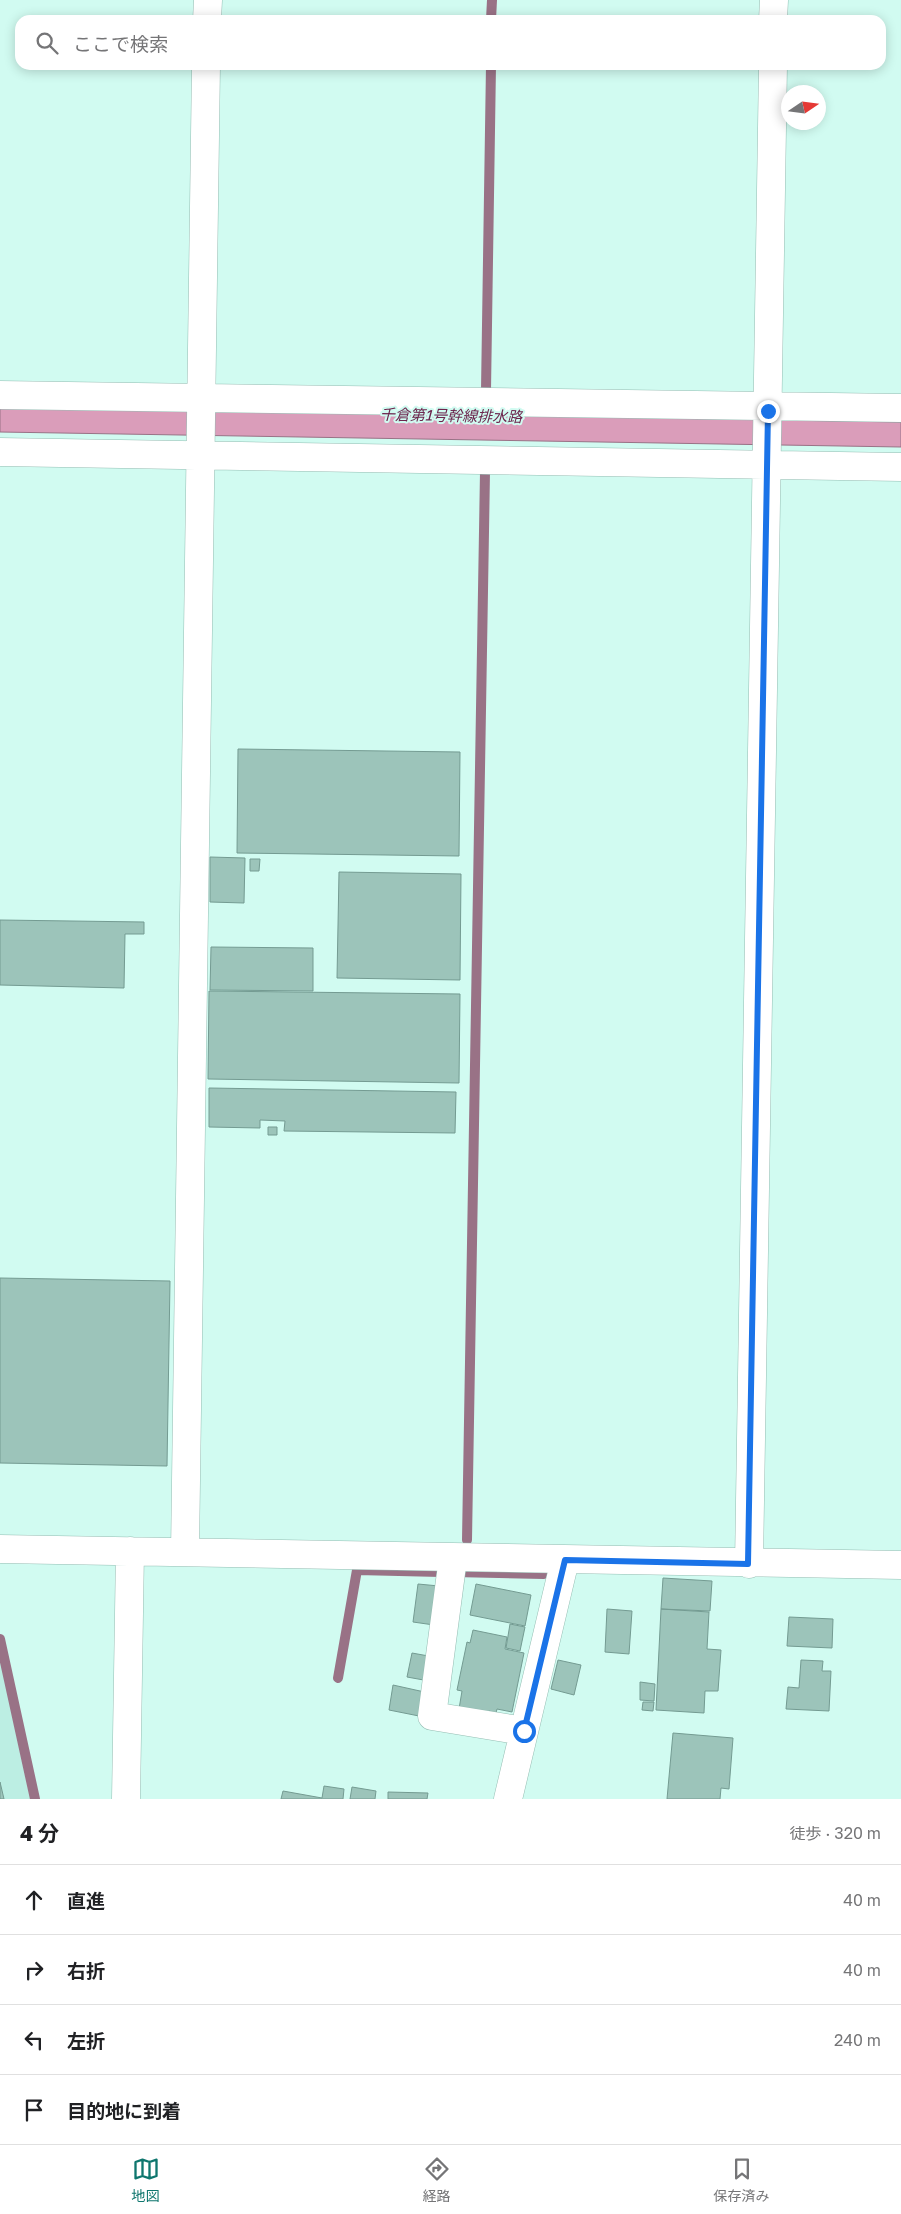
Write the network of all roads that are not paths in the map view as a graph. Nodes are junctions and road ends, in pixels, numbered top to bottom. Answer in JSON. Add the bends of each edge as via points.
{"nodes":[{"id":1,"x":208,"y":0,"type":"edge"},
{"id":2,"x":774,"y":0,"type":"edge"},
{"id":3,"x":207,"y":15,"type":"edge"},
{"id":4,"x":774,"y":15,"type":"edge"},
{"id":5,"x":206,"y":70,"type":"edge"},
{"id":6,"x":773,"y":70,"type":"edge"},
{"id":7,"x":0,"y":394,"type":"edge"},
{"id":8,"x":201,"y":400,"type":"junction"},
{"id":9,"x":901,"y":408,"type":"edge"},
{"id":10,"x":768,"y":409,"type":"junction"},
{"id":11,"x":200,"y":450,"type":"junction"},
{"id":12,"x":0,"y":452,"type":"edge"},
{"id":13,"x":767,"y":461,"type":"junction"},
{"id":14,"x":901,"y":467,"type":"edge"},
{"id":15,"x":0,"y":1549,"type":"edge"},
{"id":16,"x":130,"y":1551,"type":"junction"},
{"id":17,"x":185,"y":1552,"type":"junction"},
{"id":18,"x":453,"y":1558,"type":"junction"},
{"id":19,"x":565,"y":1560,"type":"junction"},
{"id":20,"x":748,"y":1564,"type":"junction"},
{"id":21,"x":901,"y":1565,"type":"edge"},
{"id":22,"x":524,"y":1731,"type":"junction"},
{"id":23,"x":126,"y":1799,"type":"edge"},
{"id":24,"x":508,"y":1799,"type":"edge"}],
"edges":[{"from":1,"to":3,"type":"street"},
{"from":2,"to":4,"type":"street"},
{"from":5,"to":8,"type":"street"},
{"from":6,"to":10,"type":"street"},
{"from":7,"to":8,"type":"street"},
{"from":8,"to":10,"type":"street"},
{"from":8,"to":11,"type":"street"},
{"from":9,"to":10,"type":"street"},
{"from":10,"to":13,"type":"street"},
{"from":11,"to":12,"type":"street"},
{"from":11,"to":13,"type":"street"},
{"from":11,"to":17,"type":"street"},
{"from":13,"to":14,"type":"street"},
{"from":13,"to":20,"type":"street"},
{"from":15,"to":16,"type":"street"},
{"from":16,"to":17,"type":"street"},
{"from":16,"to":23,"type":"street"},
{"from":17,"to":18,"type":"street"},
{"from":18,"to":19,"type":"street"},
{"from":18,"to":22,"type":"street","via":[[432,1716]]},
{"from":19,"to":20,"type":"street"},
{"from":19,"to":22,"type":"street"},
{"from":20,"to":21,"type":"street"},
{"from":22,"to":24,"type":"street"}]}
